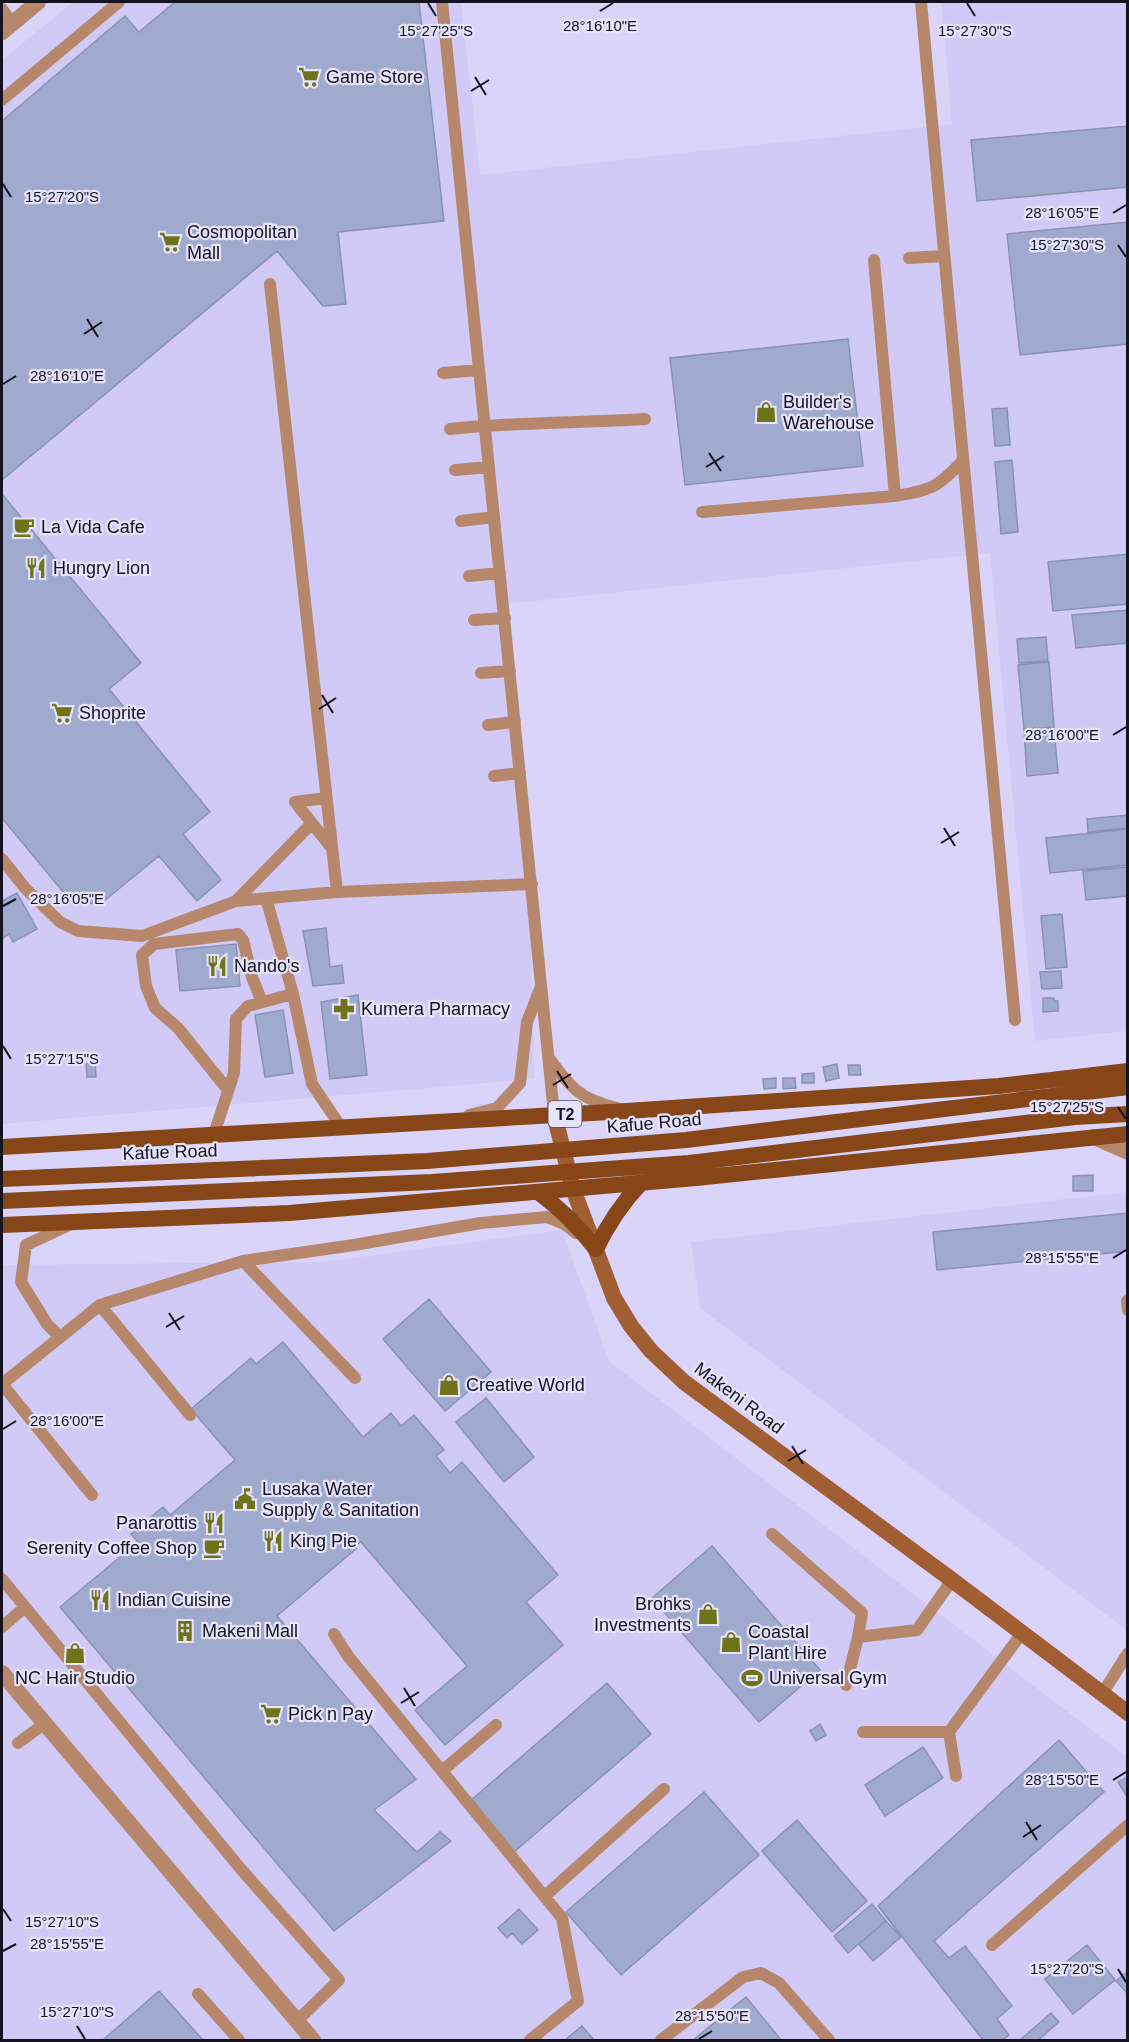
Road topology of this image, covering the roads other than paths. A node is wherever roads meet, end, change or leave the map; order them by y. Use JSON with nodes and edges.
{"nodes":[{"id":1,"x":119,"y":2,"type":"edge"},
{"id":2,"x":442,"y":2,"type":"edge"},
{"id":3,"x":921,"y":2,"type":"edge"},
{"id":4,"x":33,"y":3,"type":"edge"},
{"id":5,"x":2,"y":9,"type":"edge"},
{"id":6,"x":7,"y":27,"type":"edge"},
{"id":7,"x":2,"y":100,"type":"edge"},
{"id":8,"x":944,"y":256,"type":"junction"},
{"id":9,"x":909,"y":258,"type":"dead end"},
{"id":10,"x":874,"y":260,"type":"dead end"},
{"id":11,"x":270,"y":284,"type":"dead end"},
{"id":12,"x":479,"y":369,"type":"junction"},
{"id":13,"x":443,"y":373,"type":"dead end"},
{"id":14,"x":645,"y":418,"type":"dead end"},
{"id":15,"x":485,"y":425,"type":"junction"},
{"id":16,"x":450,"y":429,"type":"dead end"},
{"id":17,"x":963,"y":460,"type":"junction"},
{"id":18,"x":489,"y":467,"type":"junction"},
{"id":19,"x":455,"y":470,"type":"dead end"},
{"id":20,"x":895,"y":496,"type":"junction"},
{"id":21,"x":702,"y":512,"type":"dead end"},
{"id":22,"x":494,"y":517,"type":"junction"},
{"id":23,"x":462,"y":520,"type":"dead end"},
{"id":24,"x":500,"y":573,"type":"junction"},
{"id":25,"x":469,"y":576,"type":"dead end"},
{"id":26,"x":505,"y":618,"type":"junction"},
{"id":27,"x":474,"y":621,"type":"dead end"},
{"id":28,"x":510,"y":671,"type":"junction"},
{"id":29,"x":481,"y":673,"type":"dead end"},
{"id":30,"x":515,"y":722,"type":"junction"},
{"id":31,"x":488,"y":724,"type":"dead end"},
{"id":32,"x":520,"y":773,"type":"junction"},
{"id":33,"x":494,"y":776,"type":"dead end"},
{"id":34,"x":326,"y":798,"type":"junction"},
{"id":35,"x":312,"y":823,"type":"junction"},
{"id":36,"x":332,"y":848,"type":"junction"},
{"id":37,"x":2,"y":859,"type":"edge"},
{"id":38,"x":532,"y":884,"type":"junction"},
{"id":39,"x":337,"y":892,"type":"junction"},
{"id":40,"x":266,"y":898,"type":"junction"},
{"id":41,"x":236,"y":901,"type":"junction"},
{"id":42,"x":542,"y":986,"type":"junction"},
{"id":43,"x":293,"y":994,"type":"junction"},
{"id":44,"x":262,"y":1002,"type":"junction"},
{"id":45,"x":1016,"y":1020,"type":"dead end"},
{"id":46,"x":548,"y":1058,"type":"junction"},
{"id":47,"x":1128,"y":1071,"type":"edge"},
{"id":48,"x":1128,"y":1087,"type":"edge"},
{"id":49,"x":228,"y":1090,"type":"junction"},
{"id":50,"x":627,"y":1111,"type":"junction"},
{"id":51,"x":554,"y":1114,"type":"junction"},
{"id":52,"x":1128,"y":1114,"type":"edge"},
{"id":53,"x":448,"y":1121,"type":"junction"},
{"id":54,"x":341,"y":1127,"type":"junction"},
{"id":55,"x":214,"y":1134,"type":"junction"},
{"id":56,"x":1128,"y":1134,"type":"edge"},
{"id":57,"x":1094,"y":1137,"type":"junction"},
{"id":58,"x":2,"y":1147,"type":"edge"},
{"id":59,"x":1128,"y":1152,"type":"edge"},
{"id":60,"x":2,"y":1179,"type":"edge"},
{"id":61,"x":641,"y":1183,"type":"junction"},
{"id":62,"x":573,"y":1189,"type":"junction"},
{"id":63,"x":538,"y":1192,"type":"junction"},
{"id":64,"x":2,"y":1201,"type":"edge"},
{"id":65,"x":75,"y":1222,"type":"junction"},
{"id":66,"x":2,"y":1224,"type":"edge"},
{"id":67,"x":596,"y":1249,"type":"junction"},
{"id":68,"x":243,"y":1261,"type":"junction"},
{"id":69,"x":1127,"y":1301,"type":"edge"},
{"id":70,"x":100,"y":1305,"type":"junction"},
{"id":71,"x":1128,"y":1310,"type":"edge"},
{"id":72,"x":60,"y":1337,"type":"junction"},
{"id":73,"x":355,"y":1378,"type":"dead end"},
{"id":74,"x":3,"y":1379,"type":"edge"},
{"id":75,"x":190,"y":1415,"type":"dead end"},
{"id":76,"x":92,"y":1495,"type":"dead end"},
{"id":77,"x":772,"y":1534,"type":"dead end"},
{"id":78,"x":2,"y":1579,"type":"edge"},
{"id":79,"x":952,"y":1580,"type":"junction"},
{"id":80,"x":24,"y":1608,"type":"junction"},
{"id":81,"x":2,"y":1626,"type":"edge"},
{"id":82,"x":1022,"y":1633,"type":"junction"},
{"id":83,"x":334,"y":1634,"type":"dead end"},
{"id":84,"x":858,"y":1636,"type":"junction"},
{"id":85,"x":1128,"y":1653,"type":"edge"},
{"id":86,"x":2,"y":1673,"type":"edge"},
{"id":87,"x":846,"y":1685,"type":"dead end"},
{"id":88,"x":1102,"y":1694,"type":"junction"},
{"id":89,"x":1128,"y":1713,"type":"edge"},
{"id":90,"x":44,"y":1724,"type":"junction"},
{"id":91,"x":496,"y":1725,"type":"dead end"},
{"id":92,"x":863,"y":1732,"type":"dead end"},
{"id":93,"x":949,"y":1732,"type":"junction"},
{"id":94,"x":18,"y":1743,"type":"dead end"},
{"id":95,"x":442,"y":1771,"type":"junction"},
{"id":96,"x":956,"y":1776,"type":"dead end"},
{"id":97,"x":664,"y":1790,"type":"dead end"},
{"id":98,"x":1128,"y":1825,"type":"edge"},
{"id":99,"x":545,"y":1896,"type":"junction"},
{"id":100,"x":992,"y":1945,"type":"dead end"},
{"id":101,"x":198,"y":1994,"type":"dead end"},
{"id":102,"x":297,"y":2021,"type":"junction"},
{"id":103,"x":239,"y":2040,"type":"edge"},
{"id":104,"x":313,"y":2040,"type":"edge"},
{"id":105,"x":530,"y":2040,"type":"edge"},
{"id":106,"x":661,"y":2040,"type":"edge"},
{"id":107,"x":829,"y":2040,"type":"edge"}],
"edges":[{"from":1,"to":7,"type":"lane"},
{"from":2,"to":12,"type":"lane"},
{"from":3,"to":8,"type":"lane"},
{"from":4,"to":6,"type":"street"},
{"from":5,"to":6,"type":"lane"},
{"from":8,"to":9,"type":"lane"},
{"from":8,"to":17,"type":"lane"},
{"from":10,"to":20,"type":"lane"},
{"from":11,"to":34,"type":"lane"},
{"from":12,"to":13,"type":"lane"},
{"from":12,"to":15,"type":"lane"},
{"from":14,"to":15,"type":"lane"},
{"from":15,"to":16,"type":"lane"},
{"from":15,"to":18,"type":"lane"},
{"from":17,"to":20,"type":"lane"},
{"from":17,"to":45,"type":"lane"},
{"from":18,"to":19,"type":"lane"},
{"from":18,"to":22,"type":"lane"},
{"from":20,"to":21,"type":"lane"},
{"from":22,"to":23,"type":"lane"},
{"from":22,"to":24,"type":"lane"},
{"from":24,"to":25,"type":"lane"},
{"from":24,"to":26,"type":"lane"},
{"from":26,"to":27,"type":"lane"},
{"from":26,"to":28,"type":"lane"},
{"from":28,"to":29,"type":"lane"},
{"from":28,"to":30,"type":"lane"},
{"from":30,"to":31,"type":"lane"},
{"from":30,"to":32,"type":"lane"},
{"from":32,"to":33,"type":"lane"},
{"from":32,"to":38,"type":"lane"},
{"from":34,"to":35,"type":"lane"},
{"from":34,"to":36,"type":"lane"},
{"from":35,"to":36,"type":"lane"},
{"from":35,"to":41,"type":"lane"},
{"from":36,"to":39,"type":"lane"},
{"from":37,"to":41,"type":"lane"},
{"from":38,"to":39,"type":"lane"},
{"from":38,"to":42,"type":"lane"},
{"from":39,"to":40,"type":"lane"},
{"from":40,"to":41,"type":"lane"},
{"from":40,"to":43,"type":"lane"},
{"from":42,"to":46,"type":"lane"},
{"from":42,"to":53,"type":"lane"},
{"from":43,"to":44,"type":"lane"},
{"from":43,"to":54,"type":"lane"},
{"from":44,"to":49,"type":"lane"},
{"from":44,"to":49,"type":"lane"},
{"from":46,"to":50,"type":"lane"},
{"from":46,"to":51,"type":"lane"},
{"from":47,"to":50,"type":"main road","name":"Kafue Road","number":"T2"},
{"from":48,"to":60,"type":"main road","name":"Kafue Road","number":"T2"},
{"from":49,"to":55,"type":"lane"},
{"from":50,"to":51,"type":"main road","name":"Kafue Road","number":"T2"},
{"from":51,"to":53,"type":"main road","name":"Kafue Road","number":"T2"},
{"from":51,"to":62,"type":"main road","name":"Makeni Road"},
{"from":52,"to":64,"type":"main road"},
{"from":53,"to":54,"type":"main road","name":"Kafue Road","number":"T2"},
{"from":54,"to":55,"type":"main road","name":"Kafue Road","number":"T2"},
{"from":55,"to":58,"type":"main road","name":"Kafue Road","number":"T2"},
{"from":56,"to":57,"type":"main road"},
{"from":57,"to":59,"type":"street"},
{"from":57,"to":61,"type":"main road"},
{"from":61,"to":62,"type":"main road"},
{"from":61,"to":67,"type":"main road"},
{"from":62,"to":63,"type":"main road"},
{"from":62,"to":67,"type":"main road","name":"Makeni Road"},
{"from":63,"to":65,"type":"main road"},
{"from":63,"to":67,"type":"main road"},
{"from":65,"to":66,"type":"main road"},
{"from":65,"to":72,"type":"lane"},
{"from":67,"to":68,"type":"lane"},
{"from":67,"to":79,"type":"main road","name":"Makeni Road"},
{"from":68,"to":70,"type":"lane"},
{"from":68,"to":73,"type":"lane"},
{"from":69,"to":71,"type":"lane"},
{"from":70,"to":72,"type":"lane"},
{"from":70,"to":75,"type":"lane"},
{"from":72,"to":74,"type":"lane"},
{"from":74,"to":76,"type":"lane"},
{"from":77,"to":84,"type":"lane"},
{"from":78,"to":80,"type":"lane"},
{"from":79,"to":82,"type":"main road","name":"Makeni Road"},
{"from":79,"to":84,"type":"lane"},
{"from":80,"to":81,"type":"lane"},
{"from":80,"to":102,"type":"lane"},
{"from":82,"to":88,"type":"main road","name":"Makeni Road"},
{"from":82,"to":93,"type":"lane"},
{"from":83,"to":95,"type":"lane"},
{"from":84,"to":87,"type":"lane"},
{"from":85,"to":88,"type":"lane"},
{"from":86,"to":90,"type":"street"},
{"from":88,"to":89,"type":"main road","name":"Makeni Road"},
{"from":90,"to":94,"type":"lane"},
{"from":90,"to":102,"type":"street"},
{"from":91,"to":95,"type":"lane"},
{"from":92,"to":93,"type":"lane"},
{"from":93,"to":96,"type":"lane"},
{"from":95,"to":99,"type":"lane"},
{"from":97,"to":99,"type":"lane"},
{"from":98,"to":100,"type":"lane"},
{"from":99,"to":105,"type":"lane"},
{"from":101,"to":103,"type":"lane"},
{"from":102,"to":104,"type":"street"},
{"from":106,"to":107,"type":"lane"}]}
